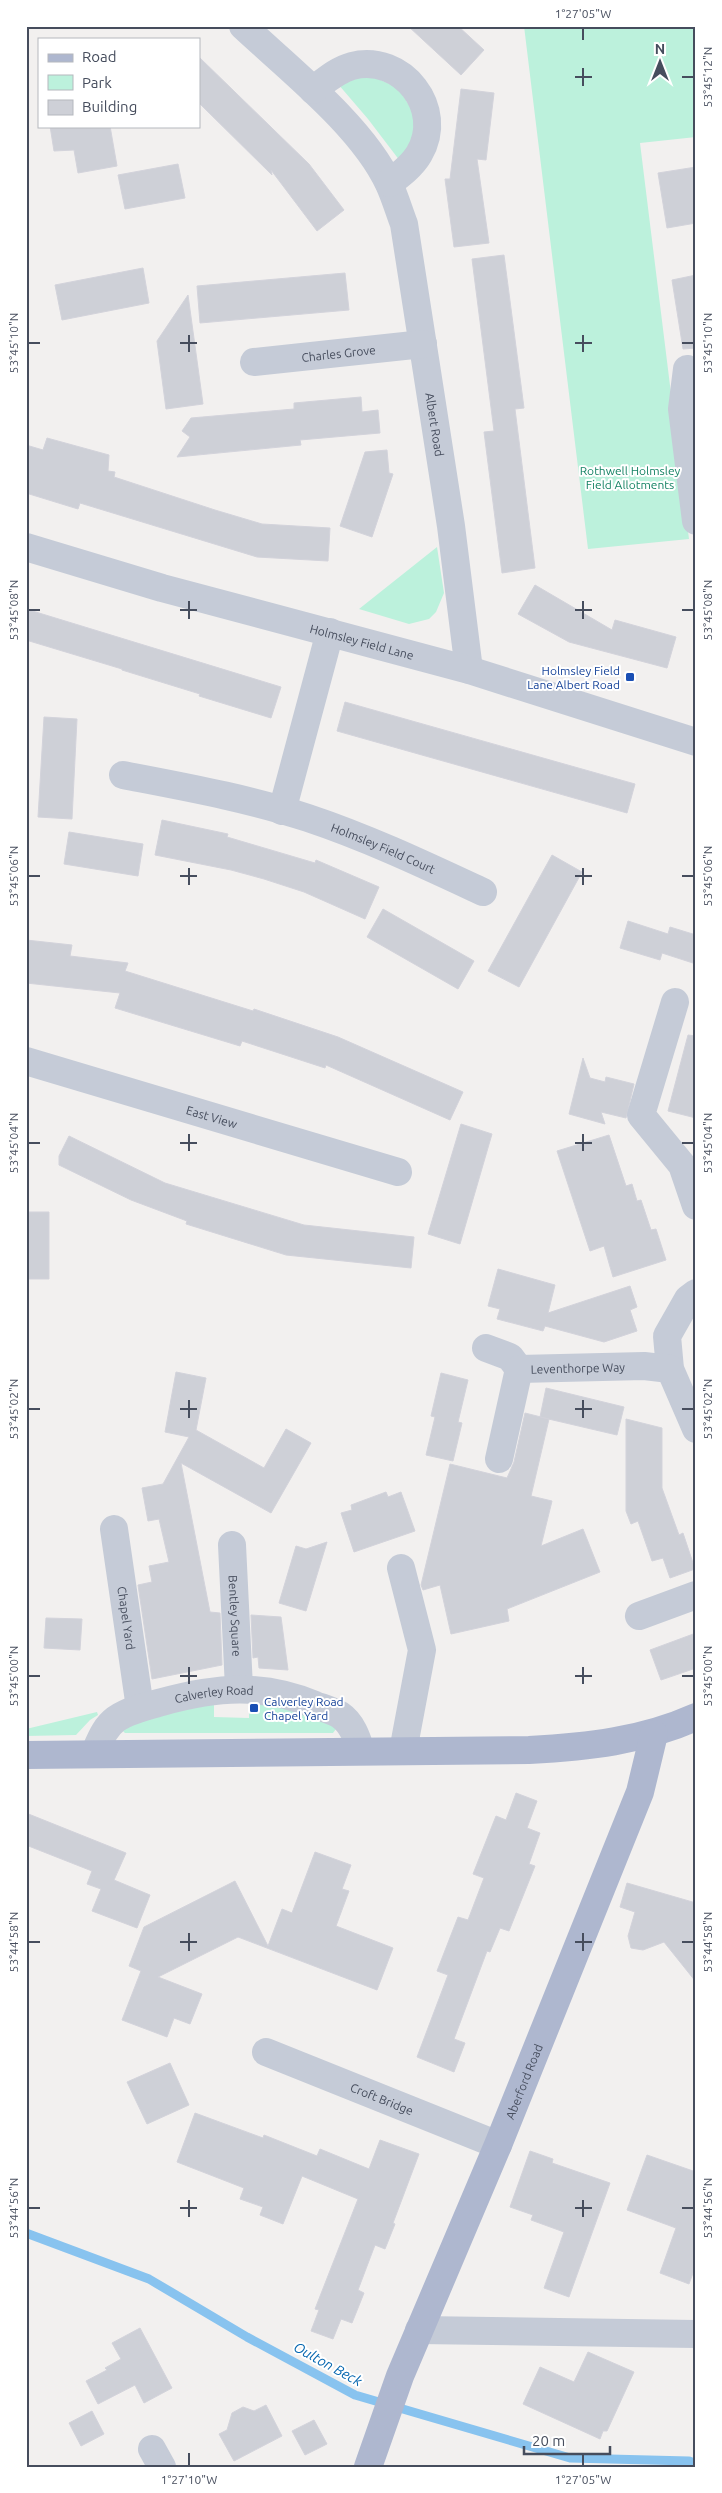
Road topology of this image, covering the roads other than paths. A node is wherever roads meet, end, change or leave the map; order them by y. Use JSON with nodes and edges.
{"nodes":[{"id":1,"x":243,"y":26,"type":"edge"},
{"id":2,"x":313,"y":90,"type":"junction"},
{"id":3,"x":389,"y":183,"type":"junction"},
{"id":4,"x":423,"y":344,"type":"junction"},
{"id":5,"x":254,"y":362,"type":"dead end"},
{"id":6,"x":687,"y":369,"type":"dead end"},
{"id":7,"x":696,"y":521,"type":"edge"},
{"id":8,"x":26,"y":547,"type":"edge"},
{"id":9,"x":330,"y":632,"type":"junction"},
{"id":10,"x":469,"y":670,"type":"junction"},
{"id":11,"x":696,"y":742,"type":"edge"},
{"id":12,"x":123,"y":775,"type":"dead end"},
{"id":13,"x":282,"y":811,"type":"junction"},
{"id":14,"x":482,"y":892,"type":"dead end"},
{"id":15,"x":675,"y":1002,"type":"dead end"},
{"id":16,"x":26,"y":1061,"type":"edge"},
{"id":17,"x":398,"y":1172,"type":"dead end"},
{"id":18,"x":696,"y":1206,"type":"edge"},
{"id":19,"x":696,"y":1293,"type":"edge"},
{"id":20,"x":486,"y":1348,"type":"dead end"},
{"id":21,"x":520,"y":1369,"type":"junction"},
{"id":22,"x":670,"y":1369,"type":"junction"},
{"id":23,"x":696,"y":1429,"type":"edge"},
{"id":24,"x":499,"y":1459,"type":"dead end"},
{"id":25,"x":114,"y":1529,"type":"dead end"},
{"id":26,"x":232,"y":1545,"type":"dead end"},
{"id":27,"x":401,"y":1568,"type":"dead end"},
{"id":28,"x":696,"y":1596,"type":"edge"},
{"id":29,"x":638,"y":1616,"type":"dead end"},
{"id":30,"x":239,"y":1688,"type":"junction"},
{"id":31,"x":140,"y":1708,"type":"junction"},
{"id":32,"x":696,"y":1717,"type":"edge"},
{"id":33,"x":654,"y":1734,"type":"junction"},
{"id":34,"x":361,"y":1751,"type":"junction"},
{"id":35,"x":404,"y":1751,"type":"junction"},
{"id":36,"x":26,"y":1754,"type":"edge"},
{"id":37,"x":94,"y":1754,"type":"junction"},
{"id":38,"x":266,"y":2052,"type":"dead end"},
{"id":39,"x":498,"y":2145,"type":"junction"},
{"id":40,"x":419,"y":2330,"type":"junction"},
{"id":41,"x":696,"y":2334,"type":"edge"},
{"id":42,"x":369,"y":2462,"type":"edge"}],
"edges":[{"from":1,"to":2,"type":"street","name":"Albert Road"},
{"from":2,"to":3,"type":"street","name":"Albert Road"},
{"from":2,"to":3,"type":"street"},
{"from":3,"to":4,"type":"street","name":"Albert Road"},
{"from":4,"to":5,"type":"street","name":"Charles Grove"},
{"from":4,"to":10,"type":"street","name":"Albert Road"},
{"from":6,"to":7,"type":"street"},
{"from":8,"to":9,"type":"street","name":"Holmsley Field Lane"},
{"from":9,"to":10,"type":"street","name":"Holmsley Field Lane"},
{"from":9,"to":13,"type":"street"},
{"from":10,"to":11,"type":"street","name":"Holmsley Field Lane"},
{"from":12,"to":13,"type":"street","name":"Holmsley Field Court"},
{"from":13,"to":14,"type":"street","name":"Holmsley Field Court"},
{"from":15,"to":18,"type":"street"},
{"from":16,"to":17,"type":"street","name":"East View"},
{"from":19,"to":22,"type":"street"},
{"from":20,"to":21,"type":"street"},
{"from":21,"to":22,"type":"street","name":"Leventhorpe Way"},
{"from":21,"to":24,"type":"street","name":"Leventhorpe Way"},
{"from":22,"to":23,"type":"street"},
{"from":25,"to":31,"type":"street","name":"Chapel Yard"},
{"from":26,"to":30,"type":"street","name":"Bentley Square"},
{"from":27,"to":35,"type":"street"},
{"from":28,"to":29,"type":"street"},
{"from":30,"to":31,"type":"street","name":"Calverley Road"},
{"from":30,"to":34,"type":"street","name":"Calverley Road"},
{"from":31,"to":37,"type":"street","name":"Calverley Road"},
{"from":32,"to":33,"type":"main road"},
{"from":33,"to":35,"type":"main road"},
{"from":33,"to":39,"type":"main road","name":"Aberford Road"},
{"from":34,"to":35,"type":"main road"},
{"from":34,"to":37,"type":"main road"},
{"from":36,"to":37,"type":"main road"},
{"from":38,"to":39,"type":"street","name":"Croft Bridge"},
{"from":39,"to":40,"type":"main road","name":"Aberford Road"},
{"from":40,"to":41,"type":"street"},
{"from":40,"to":42,"type":"main road","name":"Aberford Road"}]}
